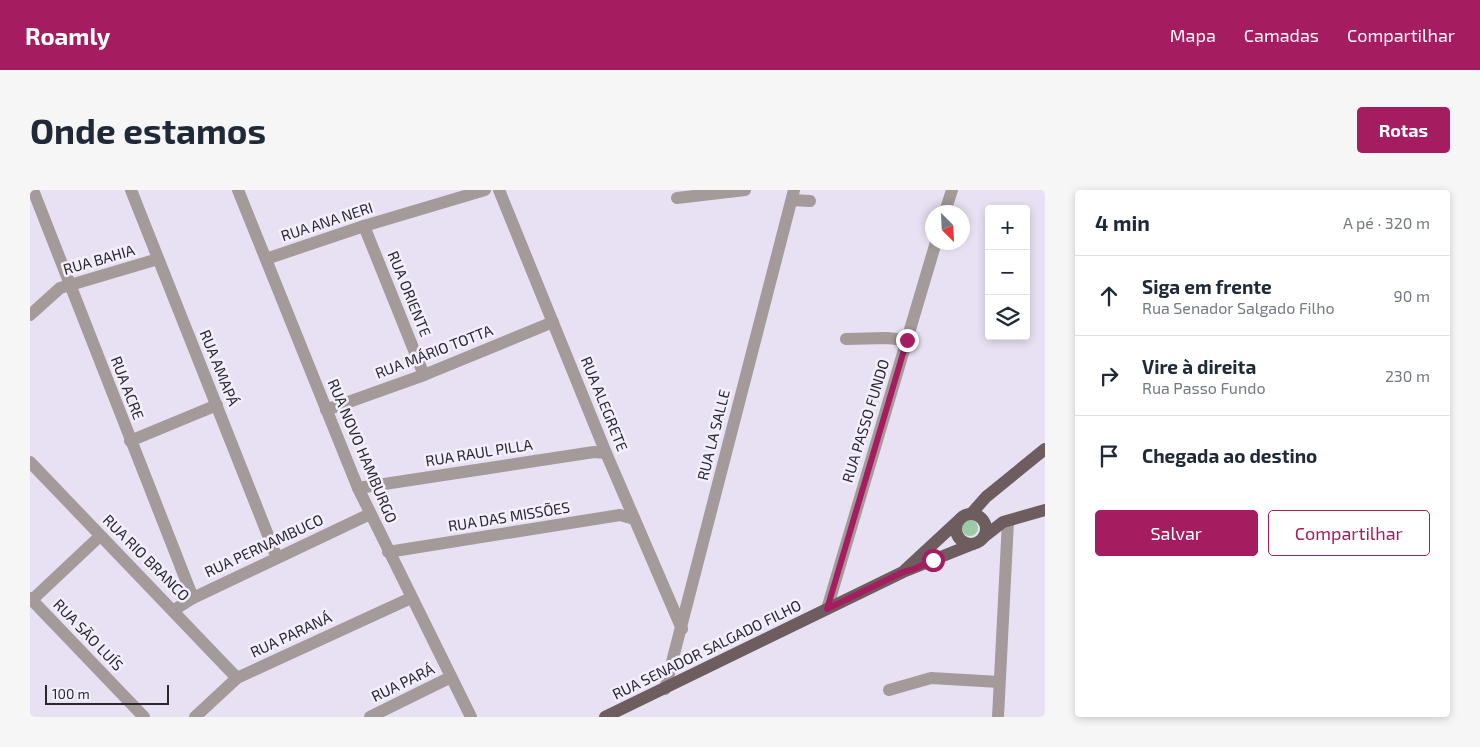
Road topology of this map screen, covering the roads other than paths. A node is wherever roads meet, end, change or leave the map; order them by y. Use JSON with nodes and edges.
{"nodes":[{"id":1,"x":33,"y":190,"type":"edge"},
{"id":2,"x":131,"y":190,"type":"edge"},
{"id":3,"x":238,"y":190,"type":"edge"},
{"id":4,"x":485,"y":190,"type":"edge"},
{"id":5,"x":499,"y":190,"type":"edge"},
{"id":6,"x":745,"y":190,"type":"edge"},
{"id":7,"x":952,"y":190,"type":"edge"},
{"id":8,"x":793,"y":195,"type":"edge"},
{"id":9,"x":677,"y":198,"type":"dead end"},
{"id":10,"x":810,"y":201,"type":"dead end"},
{"id":11,"x":947,"y":205,"type":"edge"},
{"id":12,"x":364,"y":226,"type":"junction"},
{"id":13,"x":934,"y":250,"type":"edge"},
{"id":14,"x":158,"y":259,"type":"junction"},
{"id":15,"x":266,"y":259,"type":"junction"},
{"id":16,"x":70,"y":286,"type":"junction"},
{"id":17,"x":30,"y":316,"type":"edge"},
{"id":18,"x":553,"y":322,"type":"junction"},
{"id":19,"x":846,"y":339,"type":"dead end"},
{"id":20,"x":907,"y":340,"type":"junction"},
{"id":21,"x":424,"y":374,"type":"junction"},
{"id":22,"x":217,"y":405,"type":"junction"},
{"id":23,"x":326,"y":410,"type":"junction"},
{"id":24,"x":130,"y":441,"type":"junction"},
{"id":25,"x":1045,"y":449,"type":"edge"},
{"id":26,"x":606,"y":453,"type":"junction"},
{"id":27,"x":30,"y":462,"type":"edge"},
{"id":28,"x":358,"y":488,"type":"junction"},
{"id":29,"x":1045,"y":510,"type":"edge"},
{"id":30,"x":370,"y":514,"type":"junction"},
{"id":31,"x":979,"y":517,"type":"junction"},
{"id":32,"x":634,"y":520,"type":"junction"},
{"id":33,"x":958,"y":521,"type":"junction"},
{"id":34,"x":1005,"y":521,"type":"junction"},
{"id":35,"x":100,"y":536,"type":"junction"},
{"id":36,"x":985,"y":536,"type":"junction"},
{"id":37,"x":973,"y":544,"type":"junction"},
{"id":38,"x":388,"y":552,"type":"junction"},
{"id":39,"x":929,"y":555,"type":"junction"},
{"id":40,"x":277,"y":558,"type":"junction"},
{"id":41,"x":193,"y":598,"type":"junction"},
{"id":42,"x":411,"y":598,"type":"junction"},
{"id":43,"x":31,"y":599,"type":"edge"},
{"id":44,"x":827,"y":609,"type":"junction"},
{"id":45,"x":174,"y":610,"type":"junction"},
{"id":46,"x":682,"y":629,"type":"junction"},
{"id":47,"x":451,"y":677,"type":"junction"},
{"id":48,"x":237,"y":678,"type":"junction"},
{"id":49,"x":1000,"y":682,"type":"junction"},
{"id":50,"x":665,"y":689,"type":"junction"},
{"id":51,"x":889,"y":690,"type":"dead end"},
{"id":52,"x":144,"y":717,"type":"edge"},
{"id":53,"x":195,"y":717,"type":"edge"},
{"id":54,"x":370,"y":717,"type":"edge"},
{"id":55,"x":471,"y":717,"type":"edge"},
{"id":56,"x":605,"y":717,"type":"edge"},
{"id":57,"x":998,"y":717,"type":"edge"}],
"edges":[{"from":1,"to":16,"type":"street","name":"RUA ACRE"},
{"from":2,"to":14,"type":"street","name":"RUA AMAPÁ"},
{"from":3,"to":15,"type":"street","name":"RUA NOVO HAMBURGO"},
{"from":4,"to":12,"type":"street","name":"RUA ANA NERI"},
{"from":5,"to":18,"type":"street","name":"RUA ALEGRETE"},
{"from":6,"to":9,"type":"street"},
{"from":7,"to":11,"type":"street"},
{"from":8,"to":10,"type":"street"},
{"from":8,"to":46,"type":"street","name":"RUA LA SALLE"},
{"from":12,"to":15,"type":"street","name":"RUA ANA NERI"},
{"from":12,"to":21,"type":"street","name":"RUA ORIENTE"},
{"from":13,"to":20,"type":"street","name":"RUA PASSO FUNDO"},
{"from":14,"to":16,"type":"street","name":"RUA BAHIA"},
{"from":14,"to":22,"type":"street","name":"RUA AMAPÁ"},
{"from":15,"to":23,"type":"street","name":"RUA NOVO HAMBURGO"},
{"from":16,"to":17,"type":"street","name":"RUA BAHIA"},
{"from":16,"to":24,"type":"street","name":"RUA ACRE"},
{"from":18,"to":21,"type":"street","name":"RUA MÁRIO TOTTA"},
{"from":18,"to":26,"type":"street","name":"RUA ALEGRETE"},
{"from":19,"to":20,"type":"street"},
{"from":20,"to":44,"type":"street","name":"RUA PASSO FUNDO"},
{"from":21,"to":23,"type":"street","name":"RUA MÁRIO TOTTA"},
{"from":22,"to":24,"type":"street"},
{"from":22,"to":40,"type":"street","name":"RUA AMAPÁ"},
{"from":23,"to":28,"type":"street","name":"RUA NOVO HAMBURGO"},
{"from":24,"to":41,"type":"street","name":"RUA ACRE"},
{"from":25,"to":31,"type":"main road"},
{"from":26,"to":28,"type":"street","name":"RUA RAUL PILLA"},
{"from":26,"to":32,"type":"street","name":"RUA ALEGRETE"},
{"from":27,"to":35,"type":"street","name":"RUA RIO BRANCO"},
{"from":28,"to":30,"type":"street","name":"RUA NOVO HAMBURGO"},
{"from":29,"to":34,"type":"main road"},
{"from":30,"to":38,"type":"street","name":"RUA NOVO HAMBURGO"},
{"from":30,"to":40,"type":"street","name":"RUA PERNAMBUCO"},
{"from":31,"to":33,"type":"main road"},
{"from":31,"to":34,"type":"main road"},
{"from":31,"to":36,"type":"main road"},
{"from":32,"to":38,"type":"street","name":"RUA DAS MISSÕES"},
{"from":32,"to":46,"type":"street","name":"RUA ALEGRETE"},
{"from":33,"to":37,"type":"main road"},
{"from":33,"to":39,"type":"main road","name":"RUA SENADOR SALGADO FILHO"},
{"from":34,"to":36,"type":"main road"},
{"from":34,"to":49,"type":"street"},
{"from":35,"to":43,"type":"street"},
{"from":35,"to":45,"type":"street","name":"RUA RIO BRANCO"},
{"from":36,"to":37,"type":"main road"},
{"from":37,"to":39,"type":"main road","name":"RUA SENADOR SALGADO FILHO"},
{"from":38,"to":42,"type":"street","name":"RUA NOVO HAMBURGO"},
{"from":39,"to":44,"type":"main road","name":"RUA SENADOR SALGADO FILHO"},
{"from":40,"to":41,"type":"street","name":"RUA PERNAMBUCO"},
{"from":41,"to":45,"type":"street","name":"RUA PERNAMBUCO"},
{"from":42,"to":47,"type":"street","name":"RUA NOVO HAMBURGO"},
{"from":42,"to":48,"type":"street","name":"RUA PARANÁ"},
{"from":43,"to":52,"type":"street","name":"RUA SÃO LUÍS"},
{"from":44,"to":50,"type":"main road","name":"RUA SENADOR SALGADO FILHO"},
{"from":45,"to":48,"type":"street","name":"RUA RIO BRANCO"},
{"from":46,"to":50,"type":"street","name":"RUA LA SALLE"},
{"from":47,"to":54,"type":"street","name":"RUA PARÁ"},
{"from":47,"to":55,"type":"street","name":"RUA NOVO HAMBURGO"},
{"from":48,"to":53,"type":"street","name":"RUA PARANÁ"},
{"from":49,"to":51,"type":"street"},
{"from":49,"to":57,"type":"street"},
{"from":50,"to":56,"type":"main road","name":"RUA SENADOR SALGADO FILHO"}]}
